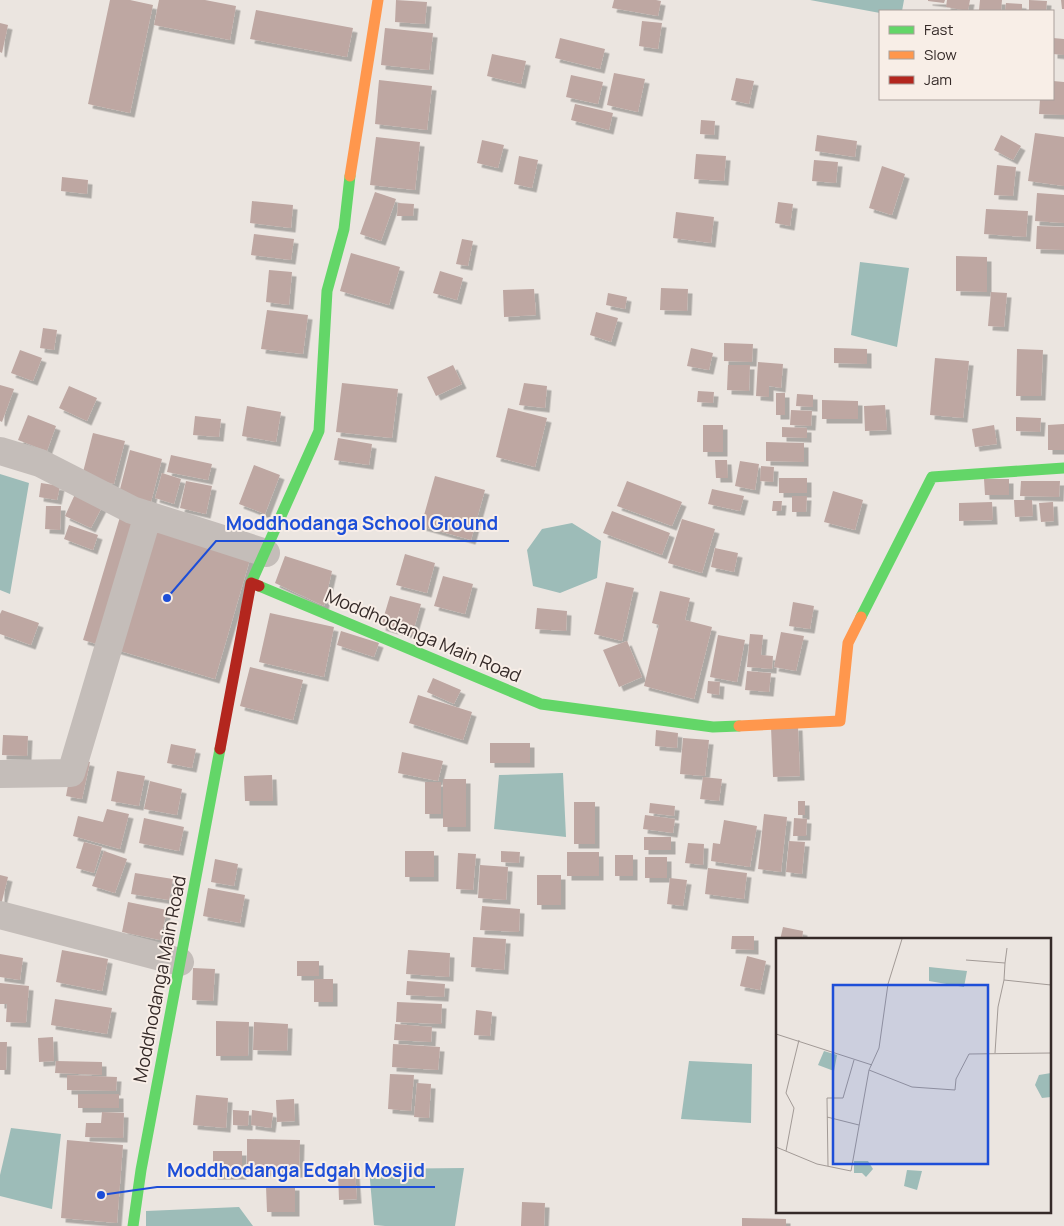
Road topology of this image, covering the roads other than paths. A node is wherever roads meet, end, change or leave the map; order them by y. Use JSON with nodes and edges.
{"nodes":[{"id":1,"x":378,"y":0,"type":"edge"},
{"id":2,"x":0,"y":450,"type":"edge"},
{"id":3,"x":1064,"y":468,"type":"edge"},
{"id":4,"x":148,"y":515,"type":"junction"},
{"id":5,"x":266,"y":553,"type":"junction"},
{"id":6,"x":251,"y":583,"type":"junction"},
{"id":7,"x":0,"y":774,"type":"edge"},
{"id":8,"x":0,"y":915,"type":"edge"},
{"id":9,"x":180,"y":962,"type":"junction"},
{"id":10,"x":132,"y":1226,"type":"edge"}],
"edges":[{"from":1,"to":5,"type":"street"},
{"from":2,"to":4,"type":"street"},
{"from":3,"to":6,"type":"street","name":"Moddhodanga Main Road"},
{"from":4,"to":5,"type":"street"},
{"from":4,"to":7,"type":"street"},
{"from":5,"to":6,"type":"street"},
{"from":6,"to":9,"type":"street","name":"Moddhodanga Main Road"},
{"from":8,"to":9,"type":"street"},
{"from":9,"to":10,"type":"street","name":"Moddhodanga Main Road"}]}
